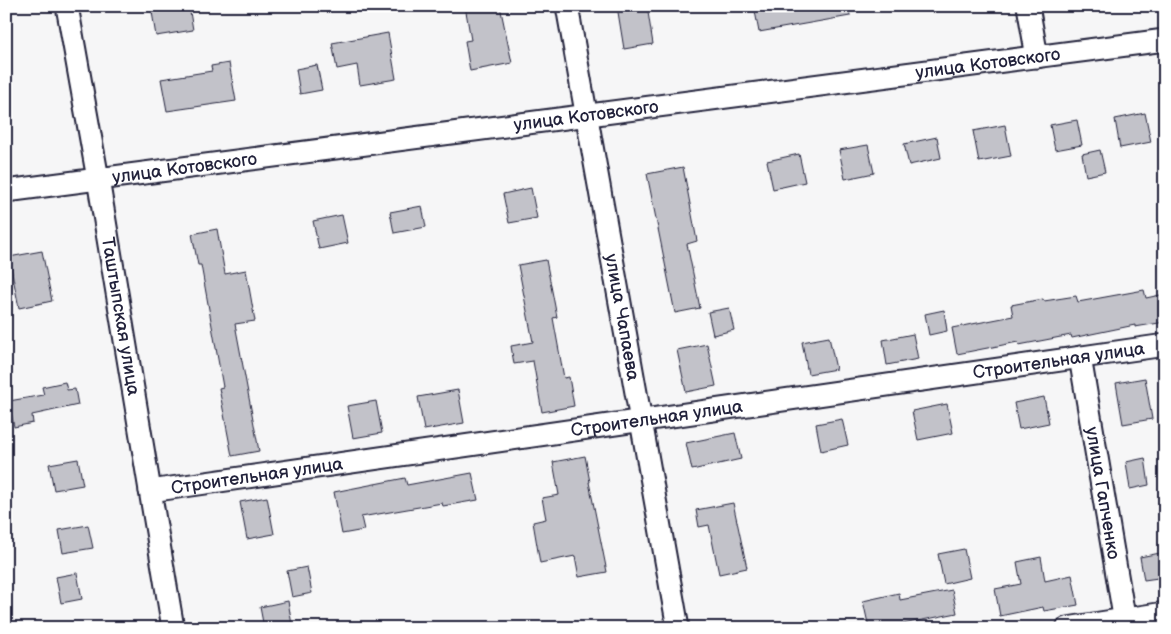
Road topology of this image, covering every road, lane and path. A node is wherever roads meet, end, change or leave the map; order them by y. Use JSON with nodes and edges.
{"nodes":[{"id":1,"x":67,"y":6,"type":"edge"},
{"id":2,"x":567,"y":6,"type":"edge"},
{"id":3,"x":1028,"y":6,"type":"edge"},
{"id":4,"x":1165,"y":40,"type":"edge"},
{"id":5,"x":1037,"y":57,"type":"junction"},
{"id":6,"x":588,"y":115,"type":"junction"},
{"id":7,"x":98,"y":179,"type":"junction"},
{"id":8,"x":6,"y":191,"type":"edge"},
{"id":9,"x":1165,"y":345,"type":"edge"},
{"id":10,"x":1080,"y":357,"type":"junction"},
{"id":11,"x":640,"y":420,"type":"junction"},
{"id":12,"x":150,"y":491,"type":"junction"},
{"id":13,"x":1165,"y":614,"type":"edge"},
{"id":14,"x":1126,"y":624,"type":"edge"},
{"id":15,"x":173,"y":628,"type":"edge"},
{"id":16,"x":678,"y":628,"type":"edge"},
{"id":17,"x":1067,"y":628,"type":"edge"}],
"edges":[{"from":1,"to":7,"type":"street","name":"Таштыпская улица"},
{"from":2,"to":6,"type":"street","name":"улица Чапаева"},
{"from":3,"to":5,"type":"street"},
{"from":4,"to":5,"type":"street","name":"улица Котовского"},
{"from":5,"to":6,"type":"street","name":"улица Котовского"},
{"from":6,"to":7,"type":"street","name":"улица Котовского"},
{"from":6,"to":11,"type":"street","name":"улица Чапаева"},
{"from":7,"to":8,"type":"street","name":"улица Котовского"},
{"from":7,"to":12,"type":"street","name":"Таштыпская улица"},
{"from":9,"to":10,"type":"street","name":"Строительная улица"},
{"from":10,"to":11,"type":"street","name":"Строительная улица"},
{"from":10,"to":14,"type":"street","name":"улица Гапченко"},
{"from":11,"to":12,"type":"street","name":"Строительная улица"},
{"from":11,"to":16,"type":"street","name":"улица Чапаева"},
{"from":12,"to":15,"type":"street","name":"Таштыпская улица"},
{"from":13,"to":14,"type":"street"},
{"from":14,"to":17,"type":"street"}]}
